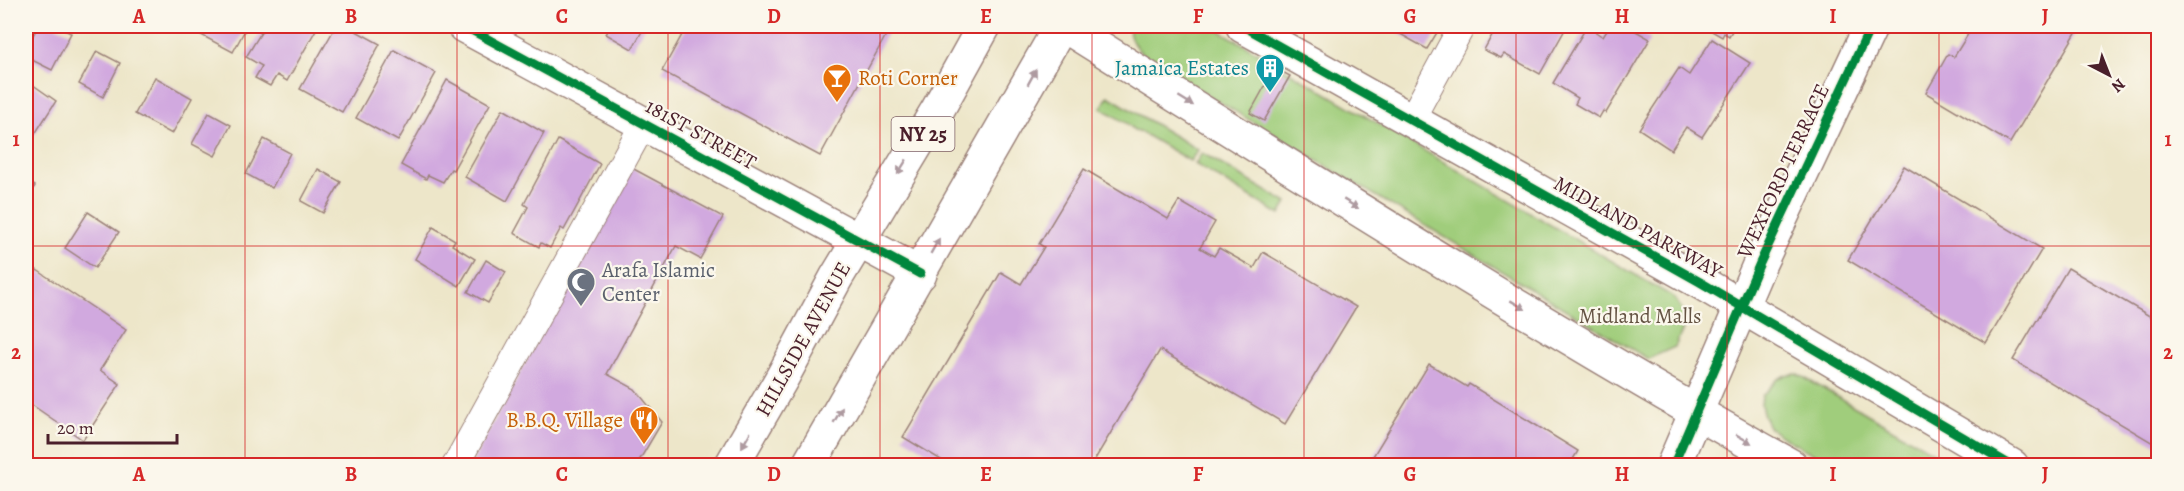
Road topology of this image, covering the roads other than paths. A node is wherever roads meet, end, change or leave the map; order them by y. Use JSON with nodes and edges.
{"nodes":[{"id":1,"x":464,"y":26,"type":"edge"},
{"id":2,"x":984,"y":26,"type":"edge"},
{"id":3,"x":1063,"y":26,"type":"edge"},
{"id":4,"x":1243,"y":26,"type":"edge"},
{"id":5,"x":1462,"y":26,"type":"edge"},
{"id":6,"x":1870,"y":26,"type":"edge"},
{"id":7,"x":1411,"y":120,"type":"junction"},
{"id":8,"x":644,"y":123,"type":"junction"},
{"id":9,"x":859,"y":240,"type":"junction"},
{"id":10,"x":920,"y":274,"type":"junction"},
{"id":11,"x":1741,"y":307,"type":"junction"},
{"id":12,"x":1696,"y":413,"type":"junction"},
{"id":13,"x":455,"y":465,"type":"edge"},
{"id":14,"x":730,"y":465,"type":"edge"},
{"id":15,"x":808,"y":465,"type":"edge"},
{"id":16,"x":1672,"y":465,"type":"edge"},
{"id":17,"x":1791,"y":465,"type":"edge"},
{"id":18,"x":2012,"y":465,"type":"edge"}],
"edges":[{"from":1,"to":8,"type":"street","name":"181ST STREET"},
{"from":2,"to":9,"type":"street","name":"HILLSIDE AVENUE","number":"NY 25","one_way":true},
{"from":10,"to":3,"type":"street","number":"NY 25","one_way":true},
{"from":3,"to":12,"type":"street","one_way":true},
{"from":4,"to":7,"type":"street","name":"MIDLAND PARKWAY"},
{"from":5,"to":7,"type":"lane"},
{"from":6,"to":11,"type":"street","name":"WEXFORD TERRACE"},
{"from":7,"to":11,"type":"street","name":"MIDLAND PARKWAY"},
{"from":8,"to":9,"type":"street","name":"181ST STREET"},
{"from":8,"to":13,"type":"lane"},
{"from":9,"to":10,"type":"street","name":"181ST STREET"},
{"from":9,"to":14,"type":"street","name":"HILLSIDE AVENUE","number":"NY 25","one_way":true},
{"from":15,"to":10,"type":"street","number":"NY 25","one_way":true},
{"from":11,"to":12,"type":"street","name":"WEXFORD TERRACE"},
{"from":11,"to":18,"type":"street","name":"MIDLAND PARKWAY"},
{"from":12,"to":16,"type":"street","name":"WEXFORD TERRACE"},
{"from":12,"to":17,"type":"street","one_way":true}]}
